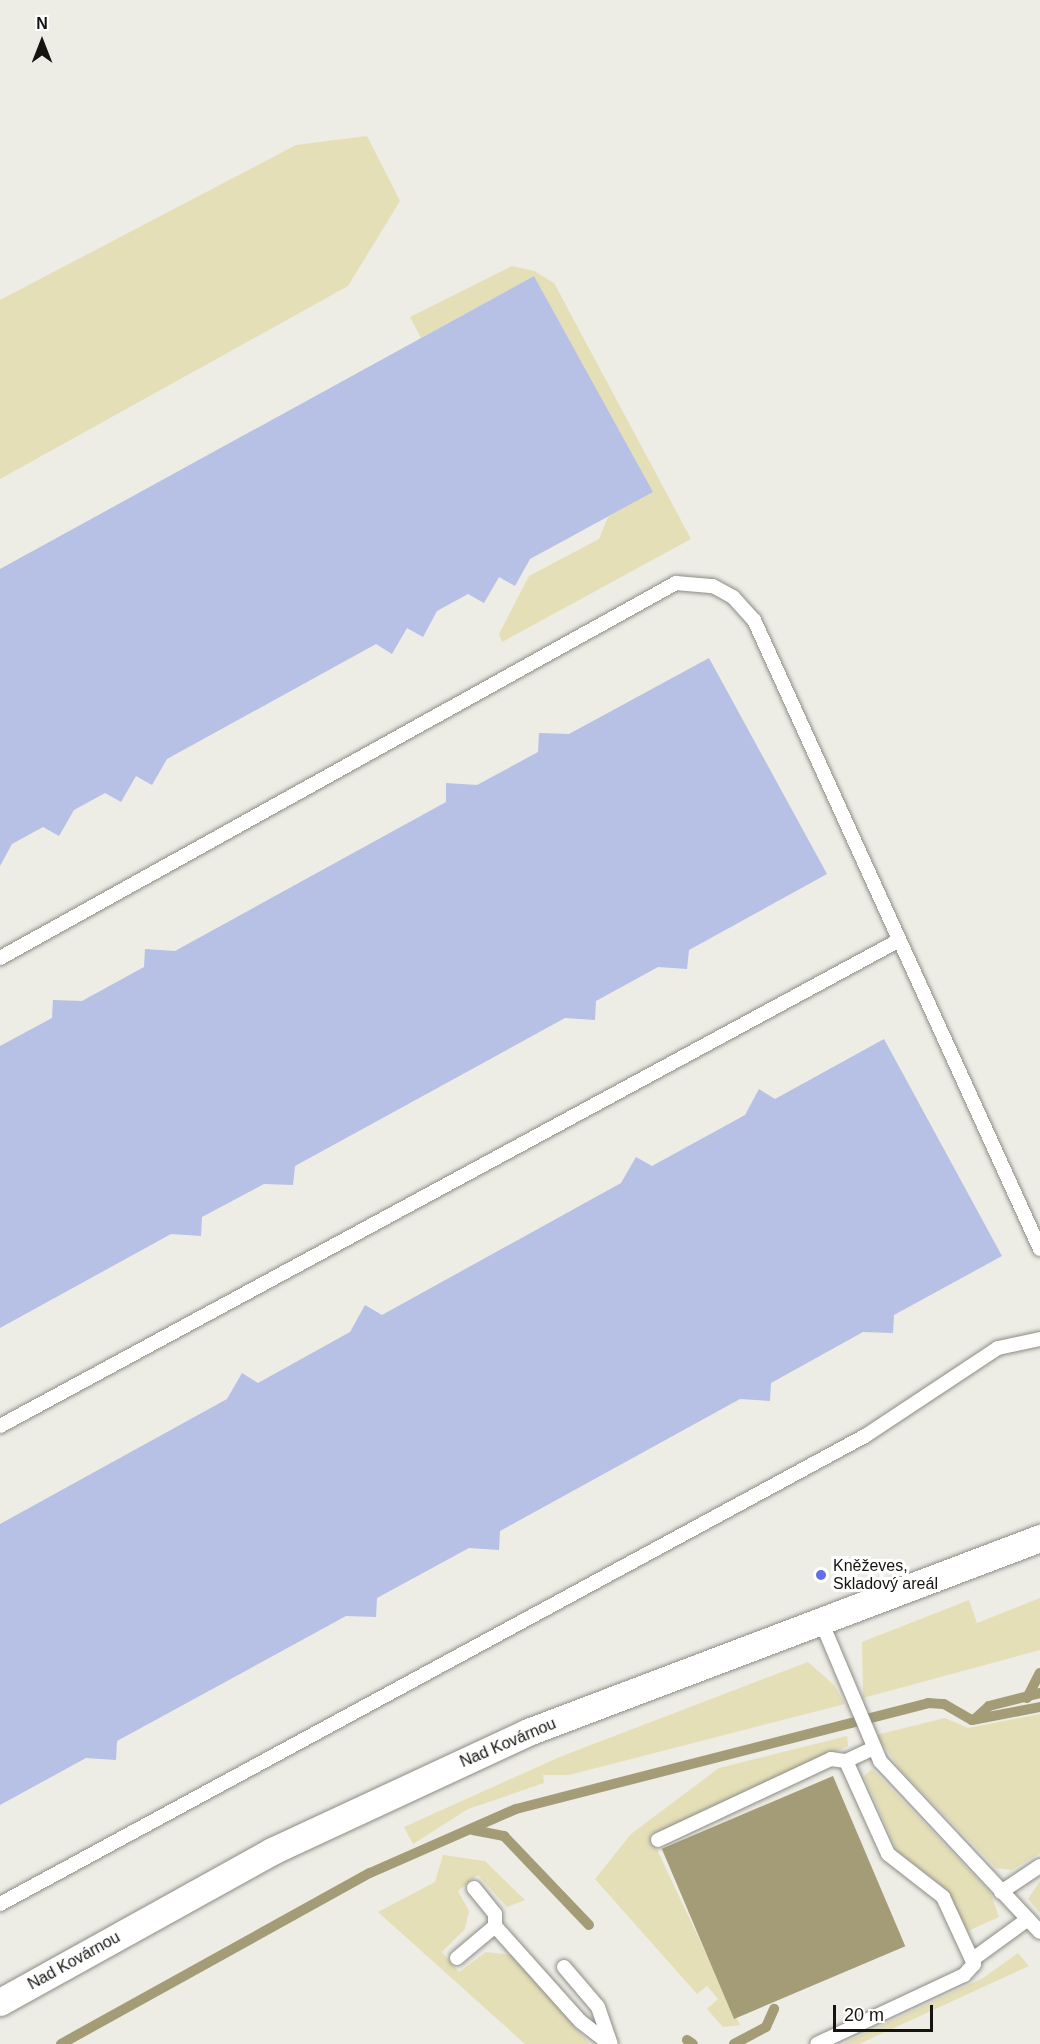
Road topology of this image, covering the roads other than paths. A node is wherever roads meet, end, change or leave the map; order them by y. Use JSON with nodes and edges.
{"nodes":[{"id":1,"x":896,"y":942,"type":"junction"},
{"id":2,"x":0,"y":958,"type":"edge"},
{"id":3,"x":1040,"y":1249,"type":"edge"},
{"id":4,"x":1040,"y":1339,"type":"edge"},
{"id":5,"x":0,"y":1426,"type":"edge"},
{"id":6,"x":1040,"y":1538,"type":"edge"},
{"id":7,"x":821,"y":1621,"type":"junction"},
{"id":8,"x":869,"y":1743,"type":"junction"},
{"id":9,"x":846,"y":1761,"type":"junction"},
{"id":10,"x":658,"y":1840,"type":"dead end"},
{"id":11,"x":1040,"y":1866,"type":"edge"},
{"id":12,"x":474,"y":1888,"type":"dead end"},
{"id":13,"x":1002,"y":1892,"type":"junction"},
{"id":14,"x":0,"y":1904,"type":"edge"},
{"id":15,"x":1028,"y":1919,"type":"junction"},
{"id":16,"x":495,"y":1926,"type":"junction"},
{"id":17,"x":1040,"y":1932,"type":"edge"},
{"id":18,"x":457,"y":1958,"type":"dead end"},
{"id":19,"x":973,"y":1959,"type":"junction"},
{"id":20,"x":564,"y":1967,"type":"dead end"},
{"id":21,"x":0,"y":2002,"type":"edge"},
{"id":22,"x":610,"y":2044,"type":"edge"},
{"id":23,"x":817,"y":2044,"type":"edge"}],
"edges":[{"from":1,"to":2,"type":"lane"},
{"from":1,"to":3,"type":"lane"},
{"from":1,"to":5,"type":"lane"},
{"from":4,"to":14,"type":"lane"},
{"from":6,"to":7,"type":"street","name":"Nad Kovárnou"},
{"from":7,"to":8,"type":"lane"},
{"from":7,"to":21,"type":"street","name":"Nad Kovárnou"},
{"from":8,"to":9,"type":"lane"},
{"from":8,"to":13,"type":"lane"},
{"from":9,"to":10,"type":"lane"},
{"from":9,"to":19,"type":"lane"},
{"from":11,"to":13,"type":"lane"},
{"from":12,"to":16,"type":"lane"},
{"from":13,"to":15,"type":"lane"},
{"from":15,"to":17,"type":"lane"},
{"from":15,"to":19,"type":"lane"},
{"from":16,"to":18,"type":"lane"},
{"from":16,"to":22,"type":"lane"},
{"from":19,"to":23,"type":"lane"},
{"from":20,"to":22,"type":"lane"}]}
